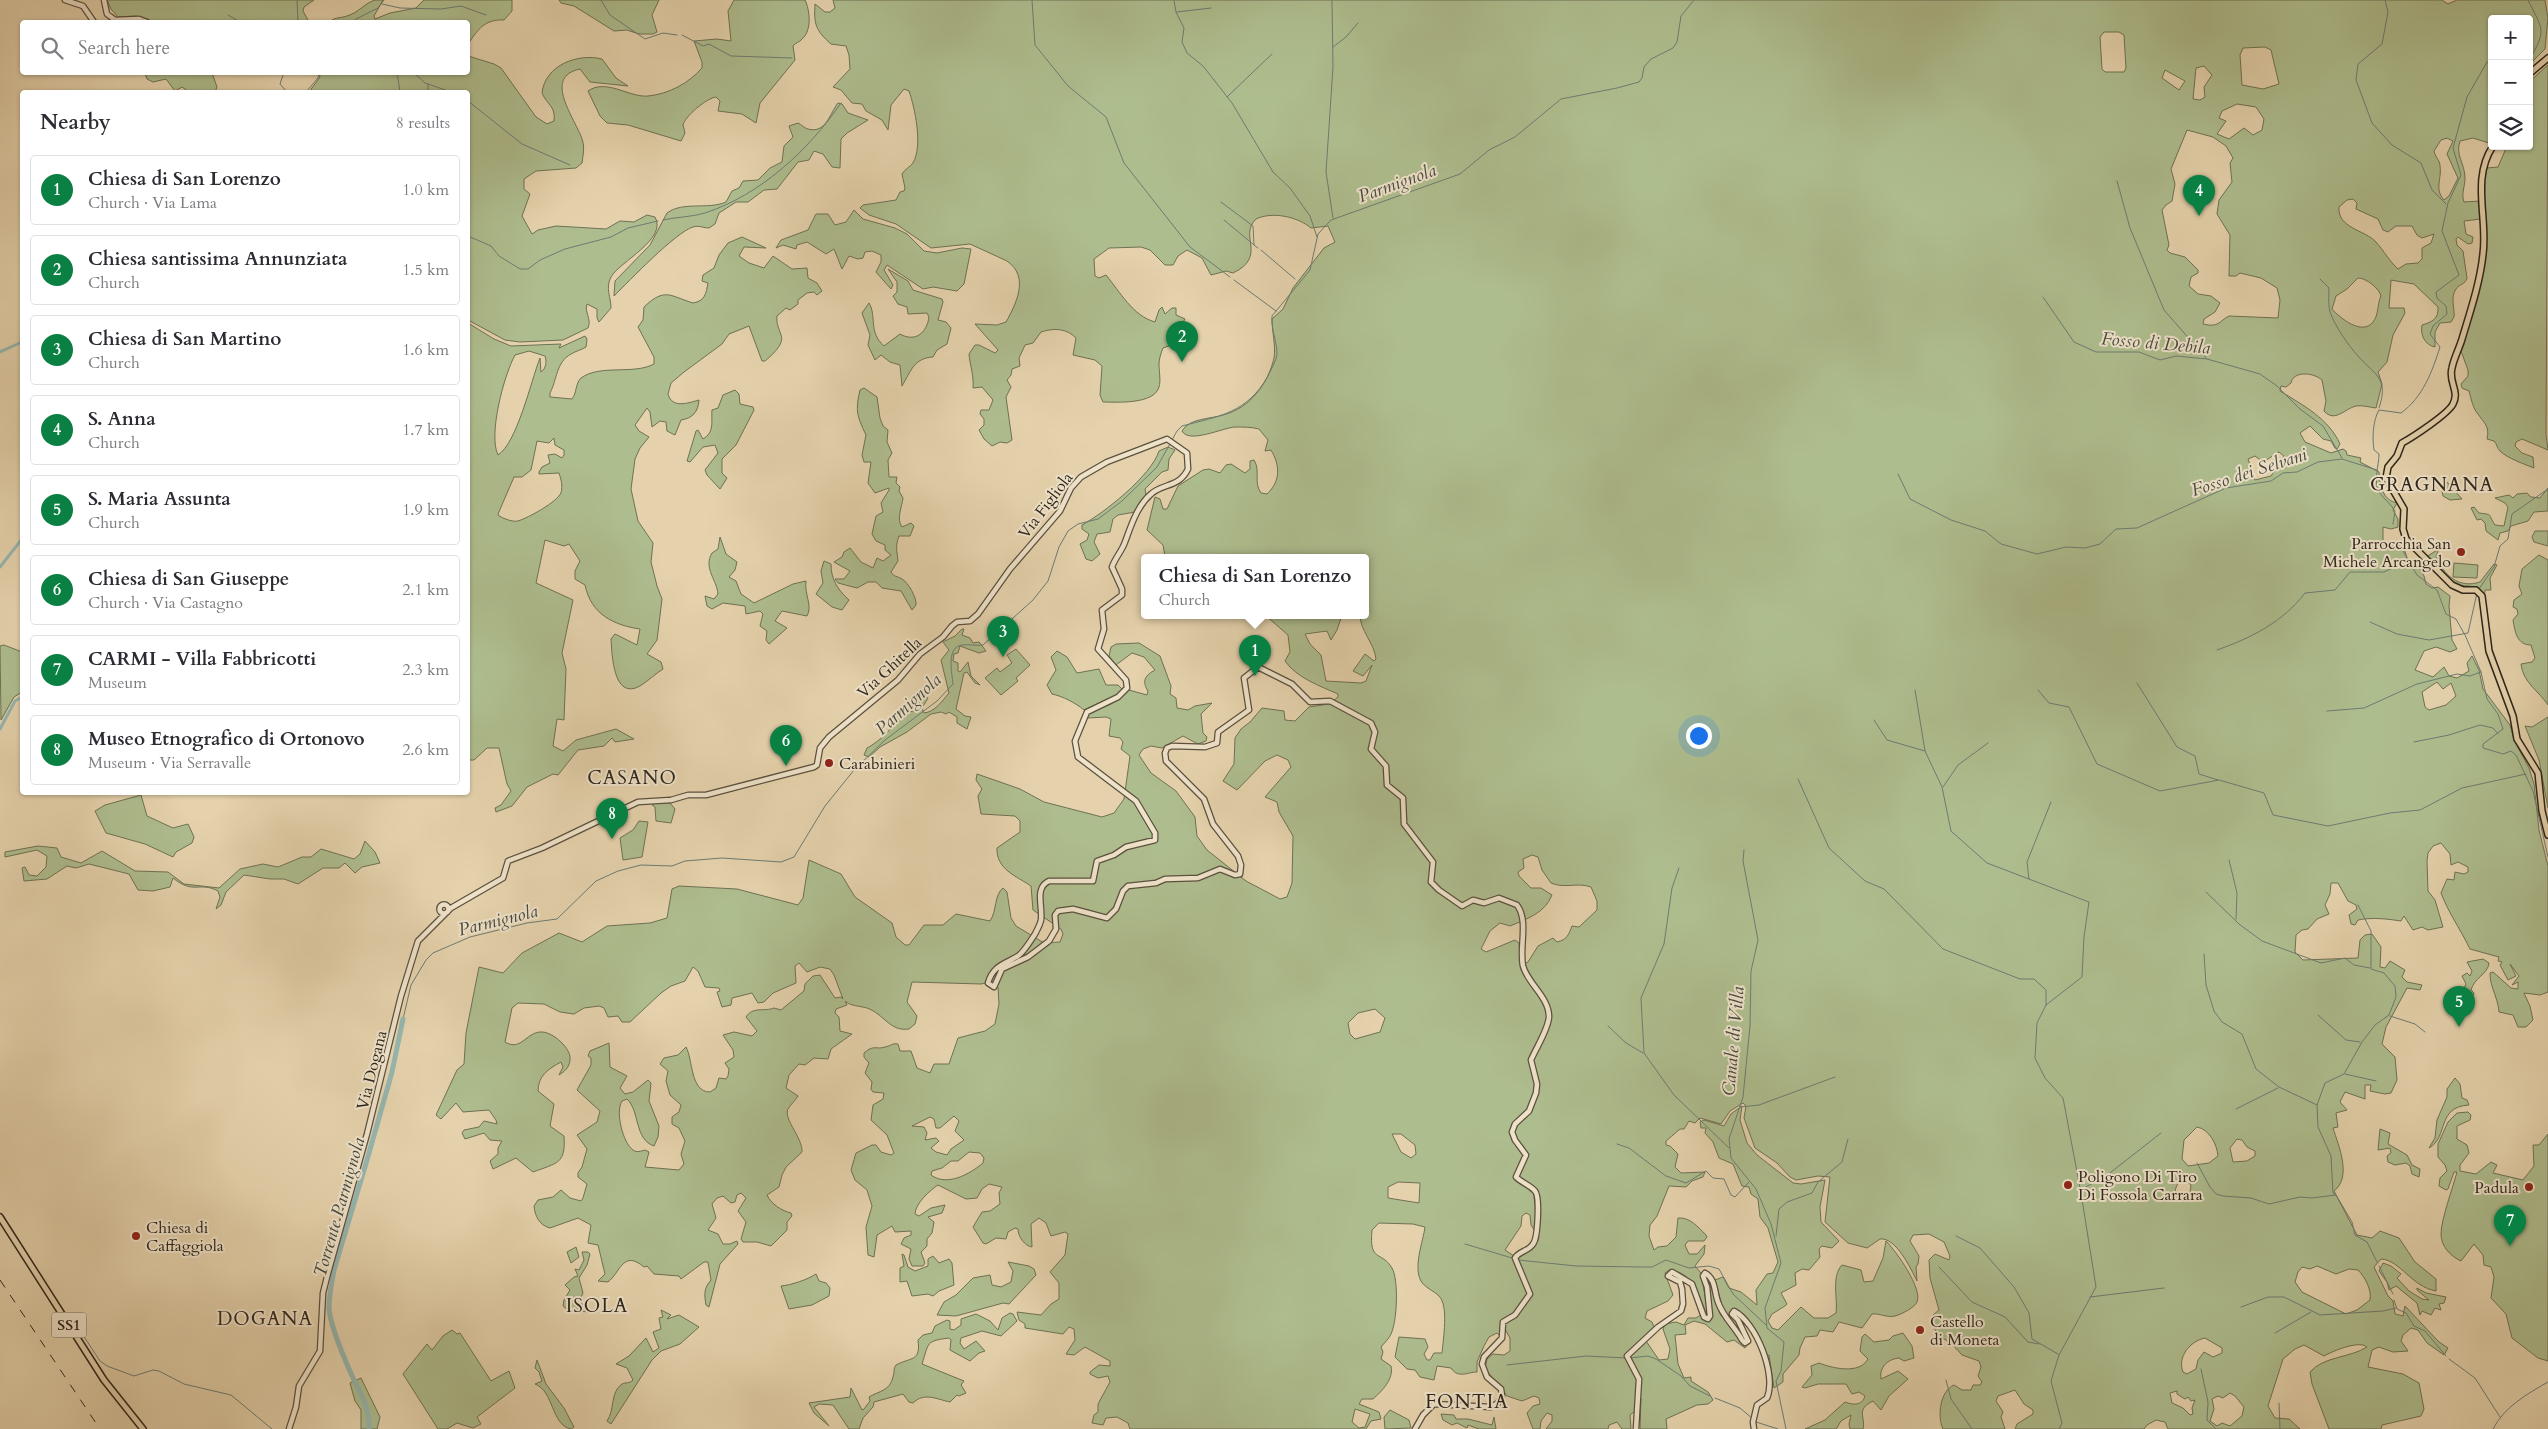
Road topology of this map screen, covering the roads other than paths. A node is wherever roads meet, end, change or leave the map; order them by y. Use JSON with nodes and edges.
{"nodes":[{"id":1,"x":65,"y":0,"type":"edge"},
{"id":2,"x":104,"y":0,"type":"edge"},
{"id":3,"x":93,"y":20,"type":"edge"},
{"id":4,"x":122,"y":20,"type":"edge"},
{"id":5,"x":122,"y":20,"type":"edge"},
{"id":6,"x":141,"y":20,"type":"edge"},
{"id":7,"x":2548,"y":58,"type":"edge"},
{"id":8,"x":2533,"y":71,"type":"edge"},
{"id":9,"x":2490,"y":150,"type":"edge"},
{"id":10,"x":970,"y":621,"type":"joint"},
{"id":11,"x":2548,"y":836,"type":"edge"},
{"id":12,"x":461,"y":901,"type":"junction"},
{"id":13,"x":446,"y":905,"type":"junction"},
{"id":14,"x":441,"y":912,"type":"junction"},
{"id":15,"x":447,"y":912,"type":"junction"},
{"id":16,"x":436,"y":924,"type":"junction"},
{"id":17,"x":0,"y":1217,"type":"edge"},
{"id":18,"x":1754,"y":1424,"type":"edge"},
{"id":19,"x":143,"y":1429,"type":"edge"},
{"id":20,"x":289,"y":1429,"type":"edge"},
{"id":21,"x":1415,"y":1429,"type":"edge"},
{"id":22,"x":1636,"y":1429,"type":"edge"}],
"edges":[{"from":1,"to":3,"type":"street"},
{"from":2,"to":5,"type":"street"},
{"from":4,"to":6,"type":"street"},
{"from":7,"to":8,"type":"main road"},
{"from":9,"to":11,"type":"main road"},
{"from":10,"to":12,"type":"street","name":"Via Ghitella"},
{"from":10,"to":21,"type":"street","name":"Via Figliola"},
{"from":12,"to":13,"type":"street"},
{"from":12,"to":15,"type":"street","name":"Via Dogana"},
{"from":13,"to":14,"type":"street","name":"Via Dogana"},
{"from":13,"to":15,"type":"street"},
{"from":14,"to":15,"type":"street"},
{"from":14,"to":16,"type":"street","name":"Via Dogana"},
{"from":15,"to":16,"type":"street","name":"Via Dogana"},
{"from":16,"to":20,"type":"street","name":"Via Dogana"},
{"from":17,"to":19,"type":"main road","number":"SS1"},
{"from":18,"to":22,"type":"street"}]}
